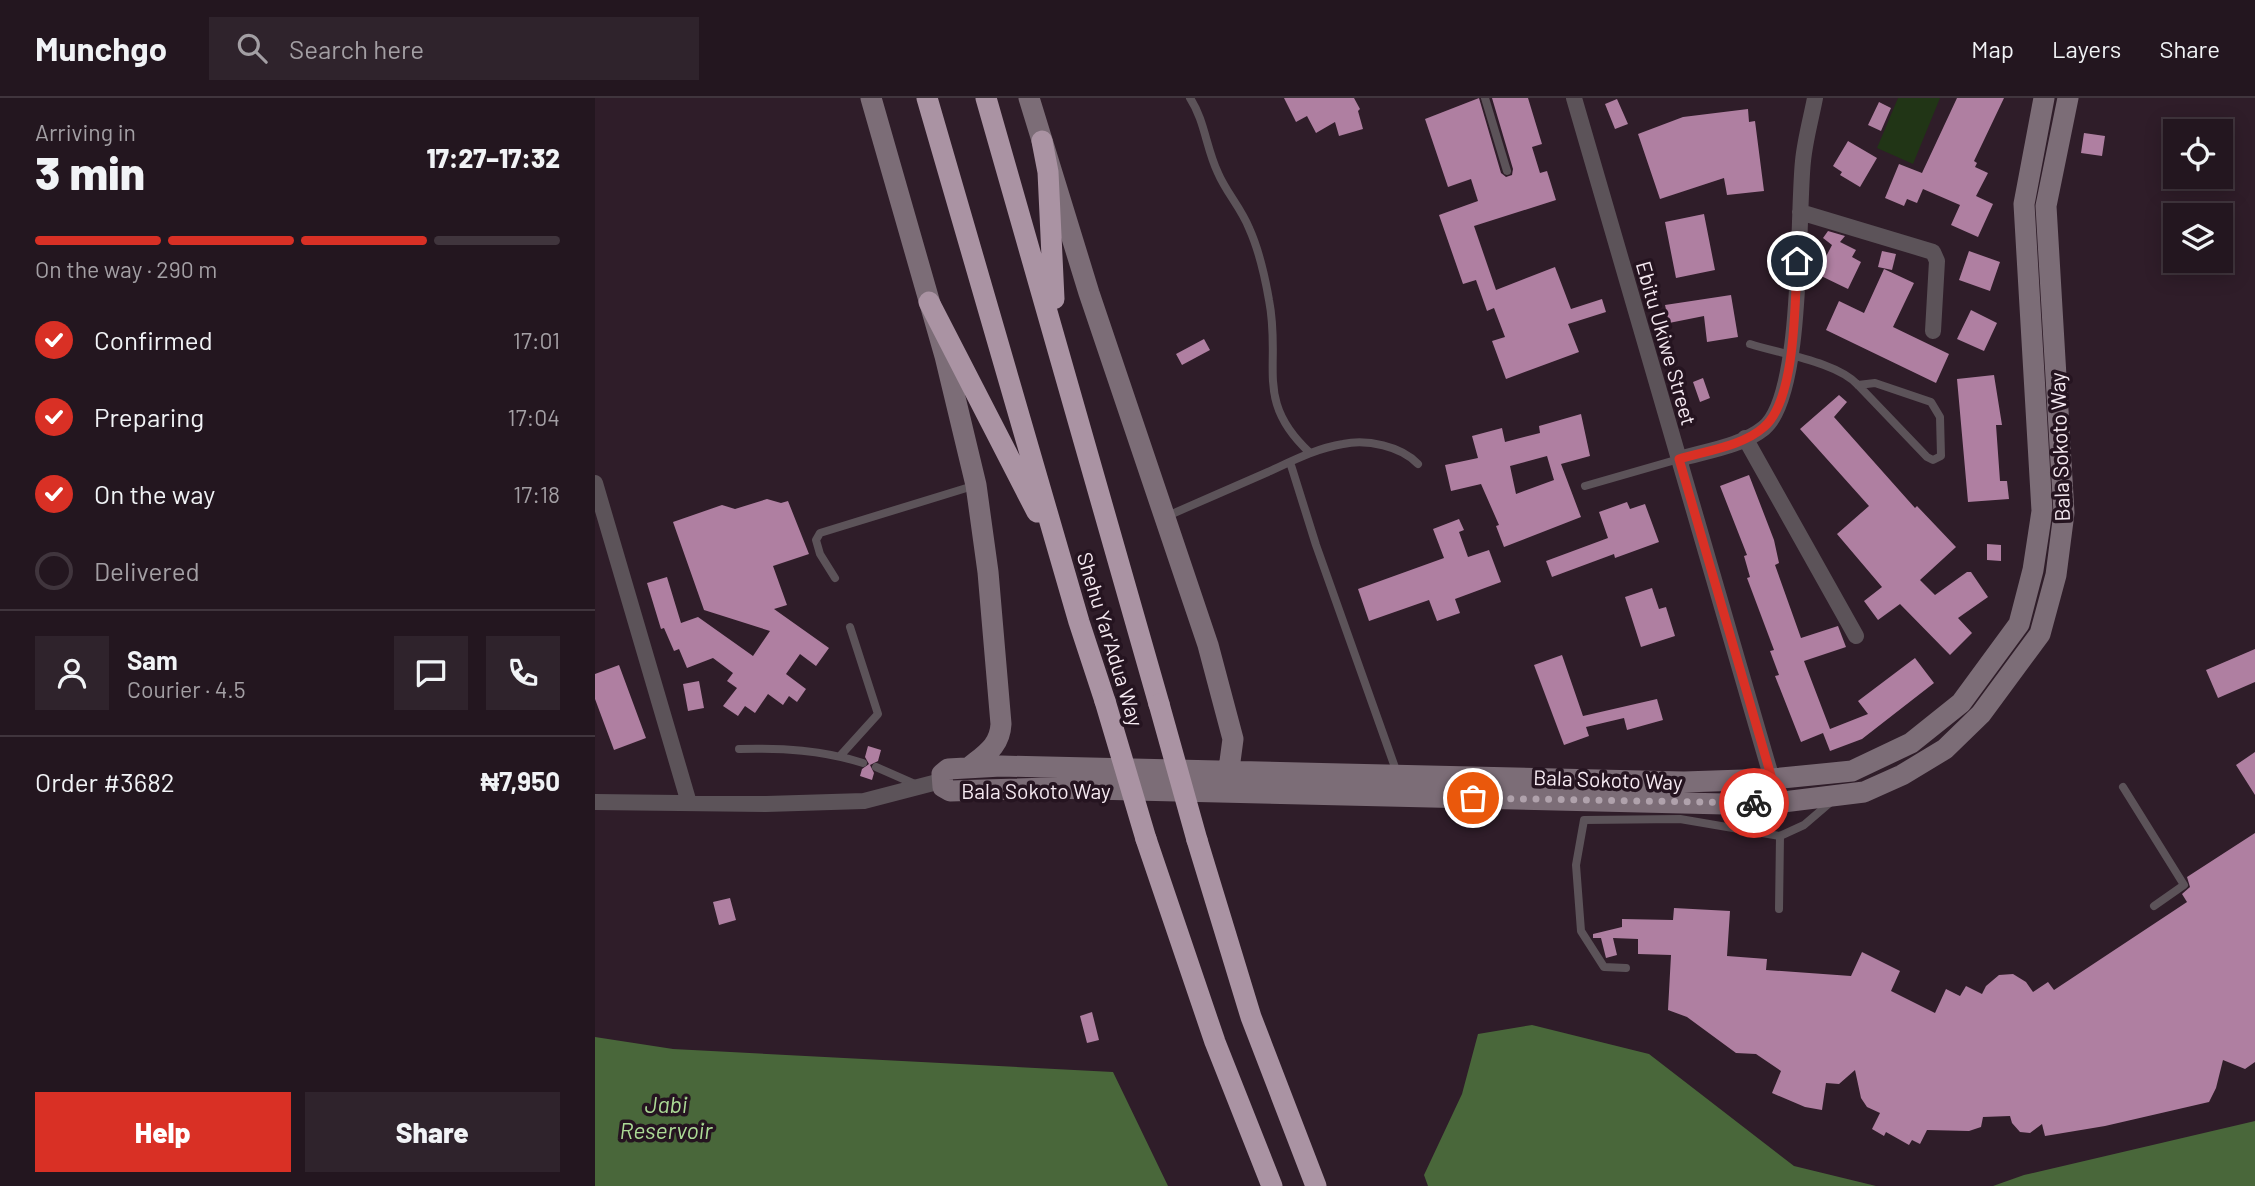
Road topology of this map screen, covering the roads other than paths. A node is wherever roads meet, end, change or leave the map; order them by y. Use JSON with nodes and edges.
{"nodes":[{"id":1,"x":871,"y":98,"type":"edge"},
{"id":2,"x":927,"y":98,"type":"edge"},
{"id":3,"x":986,"y":98,"type":"edge"},
{"id":4,"x":1029,"y":98,"type":"edge"},
{"id":5,"x":1190,"y":98,"type":"edge"},
{"id":6,"x":1485,"y":98,"type":"edge"},
{"id":7,"x":1574,"y":98,"type":"edge"},
{"id":8,"x":1815,"y":98,"type":"edge"},
{"id":9,"x":2044,"y":98,"type":"edge"},
{"id":10,"x":2068,"y":98,"type":"edge"},
{"id":11,"x":1042,"y":141,"type":"junction"},
{"id":12,"x":1507,"y":171,"type":"dead end"},
{"id":13,"x":1800,"y":212,"type":"junction"},
{"id":14,"x":929,"y":302,"type":"junction"},
{"id":15,"x":1933,"y":331,"type":"dead end"},
{"id":16,"x":1751,"y":344,"type":"dead end"},
{"id":17,"x":1791,"y":357,"type":"junction"},
{"id":18,"x":1858,"y":385,"type":"junction"},
{"id":19,"x":1745,"y":438,"type":"junction"},
{"id":20,"x":1085,"y":442,"type":"junction"},
{"id":21,"x":1310,"y":453,"type":"junction"},
{"id":22,"x":1679,"y":459,"type":"junction"},
{"id":23,"x":1290,"y":462,"type":"junction"},
{"id":24,"x":1418,"y":464,"type":"dead end"},
{"id":25,"x":595,"y":482,"type":"edge"},
{"id":26,"x":976,"y":485,"type":"junction"},
{"id":27,"x":1585,"y":486,"type":"dead end"},
{"id":28,"x":1165,"y":518,"type":"junction"},
{"id":29,"x":835,"y":579,"type":"dead end"},
{"id":30,"x":1079,"y":622,"type":"junction"},
{"id":31,"x":850,"y":627,"type":"dead end"},
{"id":32,"x":1856,"y":636,"type":"dead end"},
{"id":33,"x":1001,"y":724,"type":"junction"},
{"id":34,"x":1233,"y":739,"type":"junction"},
{"id":35,"x":739,"y":749,"type":"dead end"},
{"id":36,"x":840,"y":755,"type":"junction"},
{"id":37,"x":863,"y":763,"type":"dead end"},
{"id":38,"x":971,"y":766,"type":"junction"},
{"id":39,"x":1013,"y":766,"type":"junction"},
{"id":40,"x":876,"y":767,"type":"dead end"},
{"id":41,"x":1229,"y":769,"type":"junction"},
{"id":42,"x":1260,"y":771,"type":"junction"},
{"id":43,"x":1397,"y":773,"type":"junction"},
{"id":44,"x":1772,"y":779,"type":"junction"},
{"id":45,"x":930,"y":784,"type":"junction"},
{"id":46,"x":2123,"y":787,"type":"dead end"},
{"id":47,"x":1049,"y":788,"type":"junction"},
{"id":48,"x":1198,"y":792,"type":"junction"},
{"id":49,"x":1840,"y":795,"type":"junction"},
{"id":50,"x":595,"y":802,"type":"edge"},
{"id":51,"x":689,"y":803,"type":"junction"},
{"id":52,"x":1775,"y":803,"type":"junction"},
{"id":53,"x":1583,"y":811,"type":"junction"},
{"id":54,"x":1780,"y":836,"type":"junction"},
{"id":55,"x":2154,"y":906,"type":"dead end"},
{"id":56,"x":1779,"y":909,"type":"dead end"},
{"id":57,"x":1626,"y":968,"type":"dead end"},
{"id":58,"x":1272,"y":1186,"type":"edge"},
{"id":59,"x":1316,"y":1186,"type":"edge"}],
"edges":[{"from":1,"to":14,"type":"street"},
{"from":2,"to":30,"type":"highway","name":"Shehu Yar'Adua Way"},
{"from":3,"to":20,"type":"highway","name":"Shehu Yar'Adua Way"},
{"from":4,"to":11,"type":"street"},
{"from":5,"to":21,"type":"lane"},
{"from":6,"to":12,"type":"lane"},
{"from":7,"to":22,"type":"street","name":"Ebitu Ukiwe Street"},
{"from":8,"to":13,"type":"street"},
{"from":9,"to":44,"type":"street","name":"Bala Sokoto Way"},
{"from":10,"to":49,"type":"street","name":"Bala Sokoto Way"},
{"from":11,"to":20,"type":"highway"},
{"from":11,"to":28,"type":"street"},
{"from":13,"to":15,"type":"street"},
{"from":13,"to":17,"type":"street"},
{"from":14,"to":26,"type":"street"},
{"from":14,"to":30,"type":"highway"},
{"from":16,"to":17,"type":"lane"},
{"from":17,"to":18,"type":"lane"},
{"from":17,"to":19,"type":"street"},
{"from":18,"to":18,"type":"lane"},
{"from":19,"to":22,"type":"street"},
{"from":19,"to":32,"type":"street"},
{"from":20,"to":59,"type":"highway","name":"Shehu Yar'Adua Way","bridge":true},
{"from":21,"to":23,"type":"lane"},
{"from":21,"to":24,"type":"lane"},
{"from":22,"to":27,"type":"lane"},
{"from":22,"to":44,"type":"street","name":"Ebitu Ukiwe Street"},
{"from":23,"to":28,"type":"lane"},
{"from":23,"to":43,"type":"lane"},
{"from":25,"to":51,"type":"street"},
{"from":26,"to":29,"type":"lane"},
{"from":26,"to":33,"type":"street"},
{"from":28,"to":34,"type":"street"},
{"from":30,"to":58,"type":"highway","name":"Shehu Yar'Adua Way","bridge":true},
{"from":31,"to":36,"type":"lane"},
{"from":33,"to":38,"type":"street"},
{"from":33,"to":39,"type":"street"},
{"from":34,"to":41,"type":"street"},
{"from":34,"to":42,"type":"street"},
{"from":35,"to":36,"type":"lane"},
{"from":36,"to":37,"type":"lane"},
{"from":38,"to":39,"type":"street","name":"Bala Sokoto Way"},
{"from":38,"to":45,"type":"street","name":"Bala Sokoto Way"},
{"from":39,"to":41,"type":"street","name":"Bala Sokoto Way"},
{"from":39,"to":47,"type":"street"},
{"from":40,"to":45,"type":"lane"},
{"from":41,"to":42,"type":"street","name":"Bala Sokoto Way"},
{"from":41,"to":48,"type":"street"},
{"from":42,"to":43,"type":"street","name":"Bala Sokoto Way"},
{"from":43,"to":44,"type":"street","name":"Bala Sokoto Way"},
{"from":44,"to":52,"type":"street","name":"Ebitu Ukiwe Street"},
{"from":45,"to":47,"type":"street","name":"Bala Sokoto Way"},
{"from":45,"to":51,"type":"street"},
{"from":46,"to":55,"type":"lane"},
{"from":47,"to":48,"type":"street","name":"Bala Sokoto Way"},
{"from":48,"to":53,"type":"street","name":"Bala Sokoto Way"},
{"from":49,"to":52,"type":"street","name":"Bala Sokoto Way"},
{"from":49,"to":54,"type":"lane"},
{"from":50,"to":51,"type":"street"},
{"from":52,"to":53,"type":"street","name":"Bala Sokoto Way"},
{"from":53,"to":54,"type":"lane"},
{"from":53,"to":57,"type":"lane"},
{"from":54,"to":56,"type":"lane"}]}
